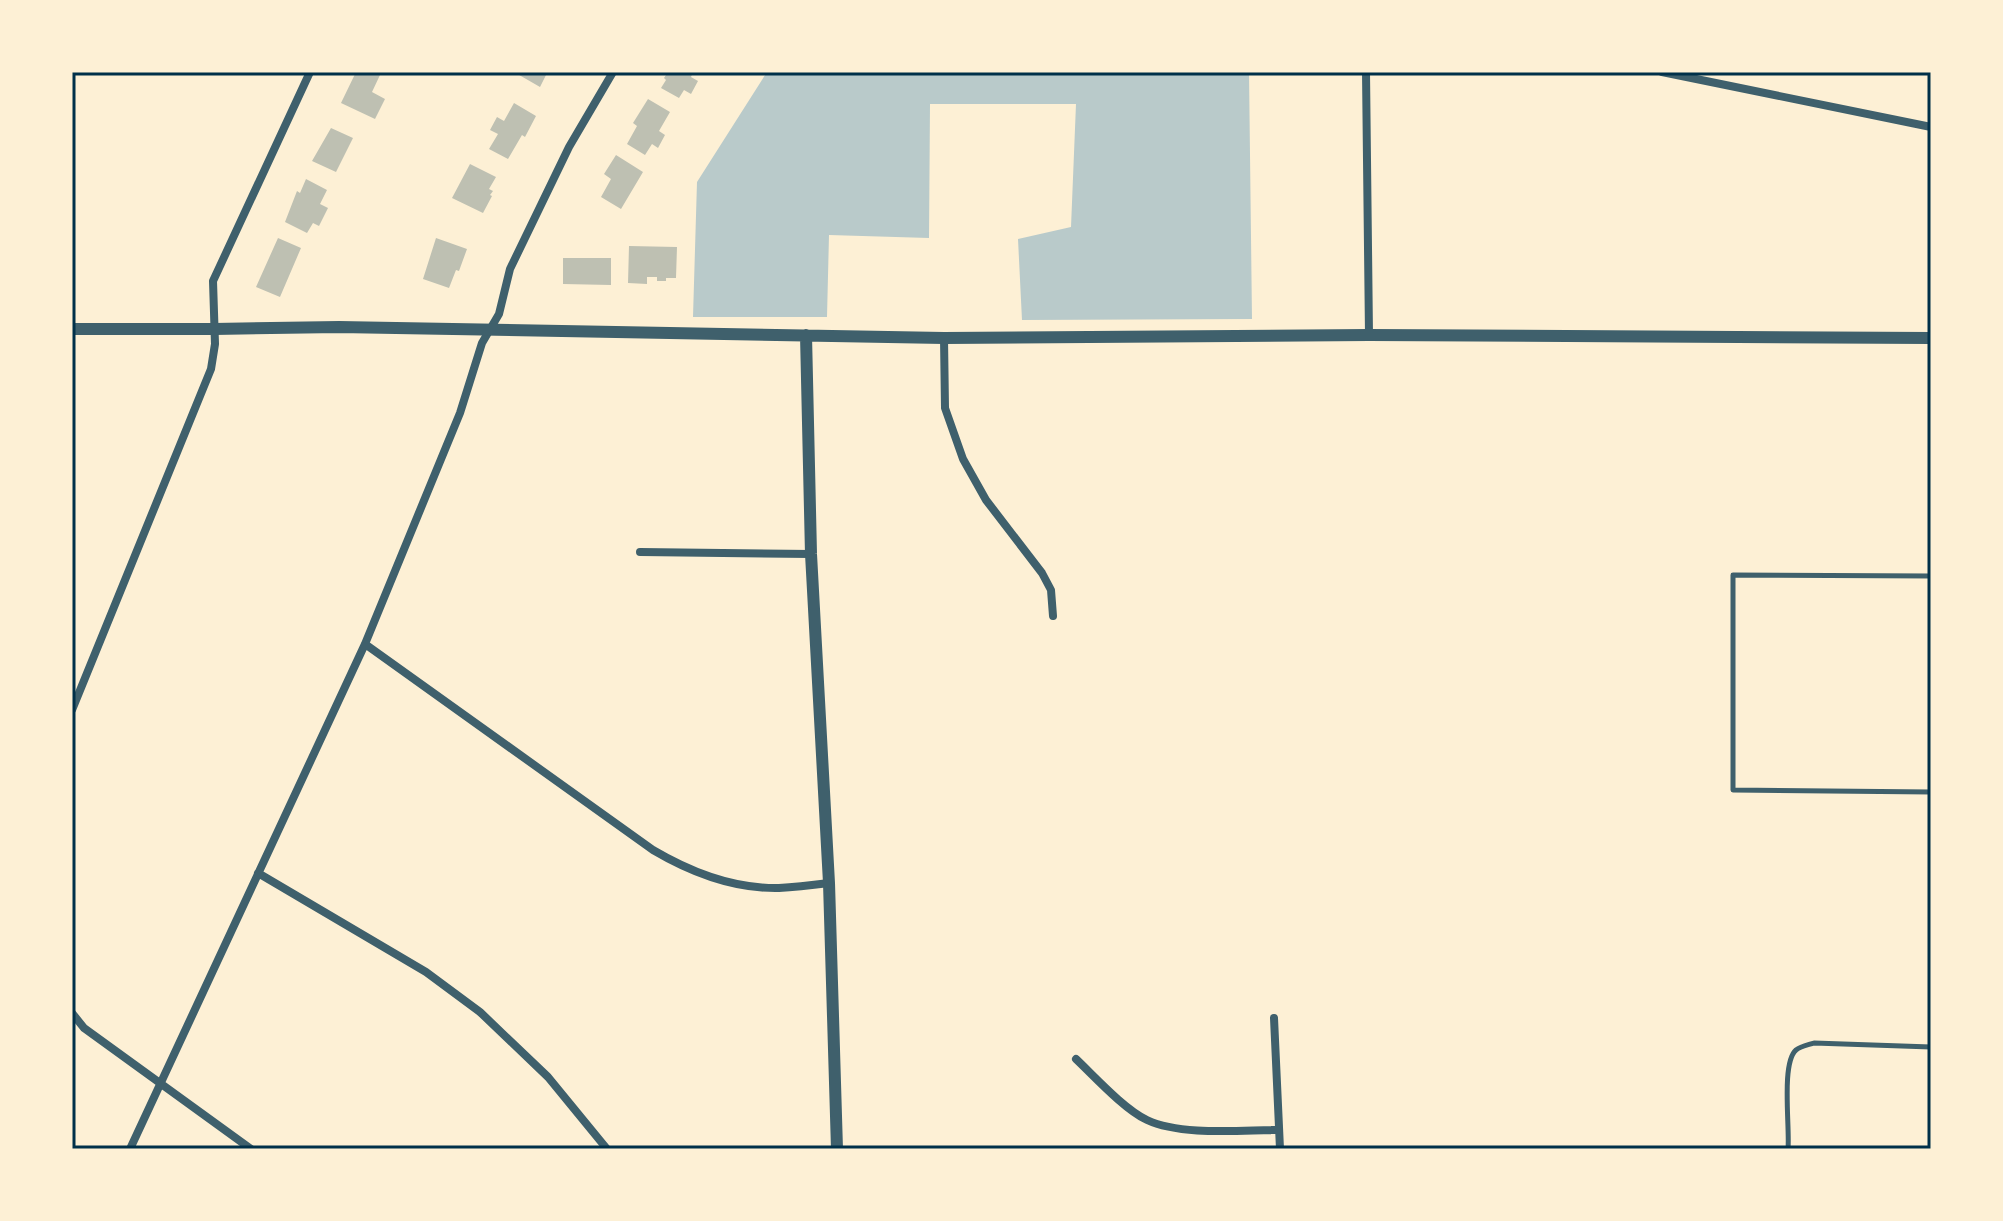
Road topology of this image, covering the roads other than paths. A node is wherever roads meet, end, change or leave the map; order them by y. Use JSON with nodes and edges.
{"nodes":[{"id":1,"x":310,"y":72,"type":"edge"},
{"id":2,"x":613,"y":72,"type":"edge"},
{"id":3,"x":1366,"y":72,"type":"edge"},
{"id":4,"x":1662,"y":72,"type":"edge"},
{"id":5,"x":1931,"y":127,"type":"edge"},
{"id":6,"x":491,"y":328,"type":"junction"},
{"id":7,"x":72,"y":329,"type":"edge"},
{"id":8,"x":214,"y":329,"type":"junction"},
{"id":9,"x":806,"y":335,"type":"junction"},
{"id":10,"x":1369,"y":335,"type":"junction"},
{"id":11,"x":944,"y":338,"type":"junction"},
{"id":12,"x":1931,"y":338,"type":"edge"},
{"id":13,"x":640,"y":552,"type":"dead end"},
{"id":14,"x":811,"y":554,"type":"junction"},
{"id":15,"x":1931,"y":576,"type":"edge"},
{"id":16,"x":1053,"y":616,"type":"dead end"},
{"id":17,"x":365,"y":644,"type":"junction"},
{"id":18,"x":72,"y":710,"type":"edge"},
{"id":19,"x":1931,"y":792,"type":"edge"},
{"id":20,"x":258,"y":873,"type":"junction"},
{"id":21,"x":829,"y":883,"type":"junction"},
{"id":22,"x":72,"y":1013,"type":"edge"},
{"id":23,"x":1274,"y":1018,"type":"dead end"},
{"id":24,"x":1931,"y":1047,"type":"edge"},
{"id":25,"x":1076,"y":1059,"type":"dead end"},
{"id":26,"x":161,"y":1084,"type":"junction"},
{"id":27,"x":1278,"y":1130,"type":"junction"},
{"id":28,"x":130,"y":1149,"type":"edge"},
{"id":29,"x":251,"y":1149,"type":"edge"},
{"id":30,"x":607,"y":1149,"type":"edge"},
{"id":31,"x":837,"y":1149,"type":"edge"},
{"id":32,"x":1280,"y":1149,"type":"edge"},
{"id":33,"x":1788,"y":1149,"type":"edge"}],
"edges":[{"from":1,"to":8,"type":"street"},
{"from":2,"to":6,"type":"street"},
{"from":3,"to":10,"type":"street"},
{"from":4,"to":5,"type":"street"},
{"from":6,"to":8,"type":"street"},
{"from":6,"to":9,"type":"street"},
{"from":6,"to":17,"type":"street"},
{"from":7,"to":8,"type":"street"},
{"from":8,"to":18,"type":"street"},
{"from":9,"to":11,"type":"street"},
{"from":9,"to":14,"type":"street"},
{"from":10,"to":11,"type":"street"},
{"from":10,"to":12,"type":"street"},
{"from":11,"to":16,"type":"street"},
{"from":13,"to":14,"type":"street"},
{"from":14,"to":21,"type":"street"},
{"from":15,"to":19,"type":"lane"},
{"from":17,"to":20,"type":"street"},
{"from":17,"to":21,"type":"street"},
{"from":20,"to":26,"type":"street"},
{"from":20,"to":30,"type":"street"},
{"from":21,"to":31,"type":"street"},
{"from":22,"to":26,"type":"street"},
{"from":23,"to":27,"type":"street"},
{"from":24,"to":33,"type":"lane"},
{"from":25,"to":27,"type":"street"},
{"from":26,"to":28,"type":"street"},
{"from":26,"to":29,"type":"street"},
{"from":27,"to":32,"type":"street"}]}
